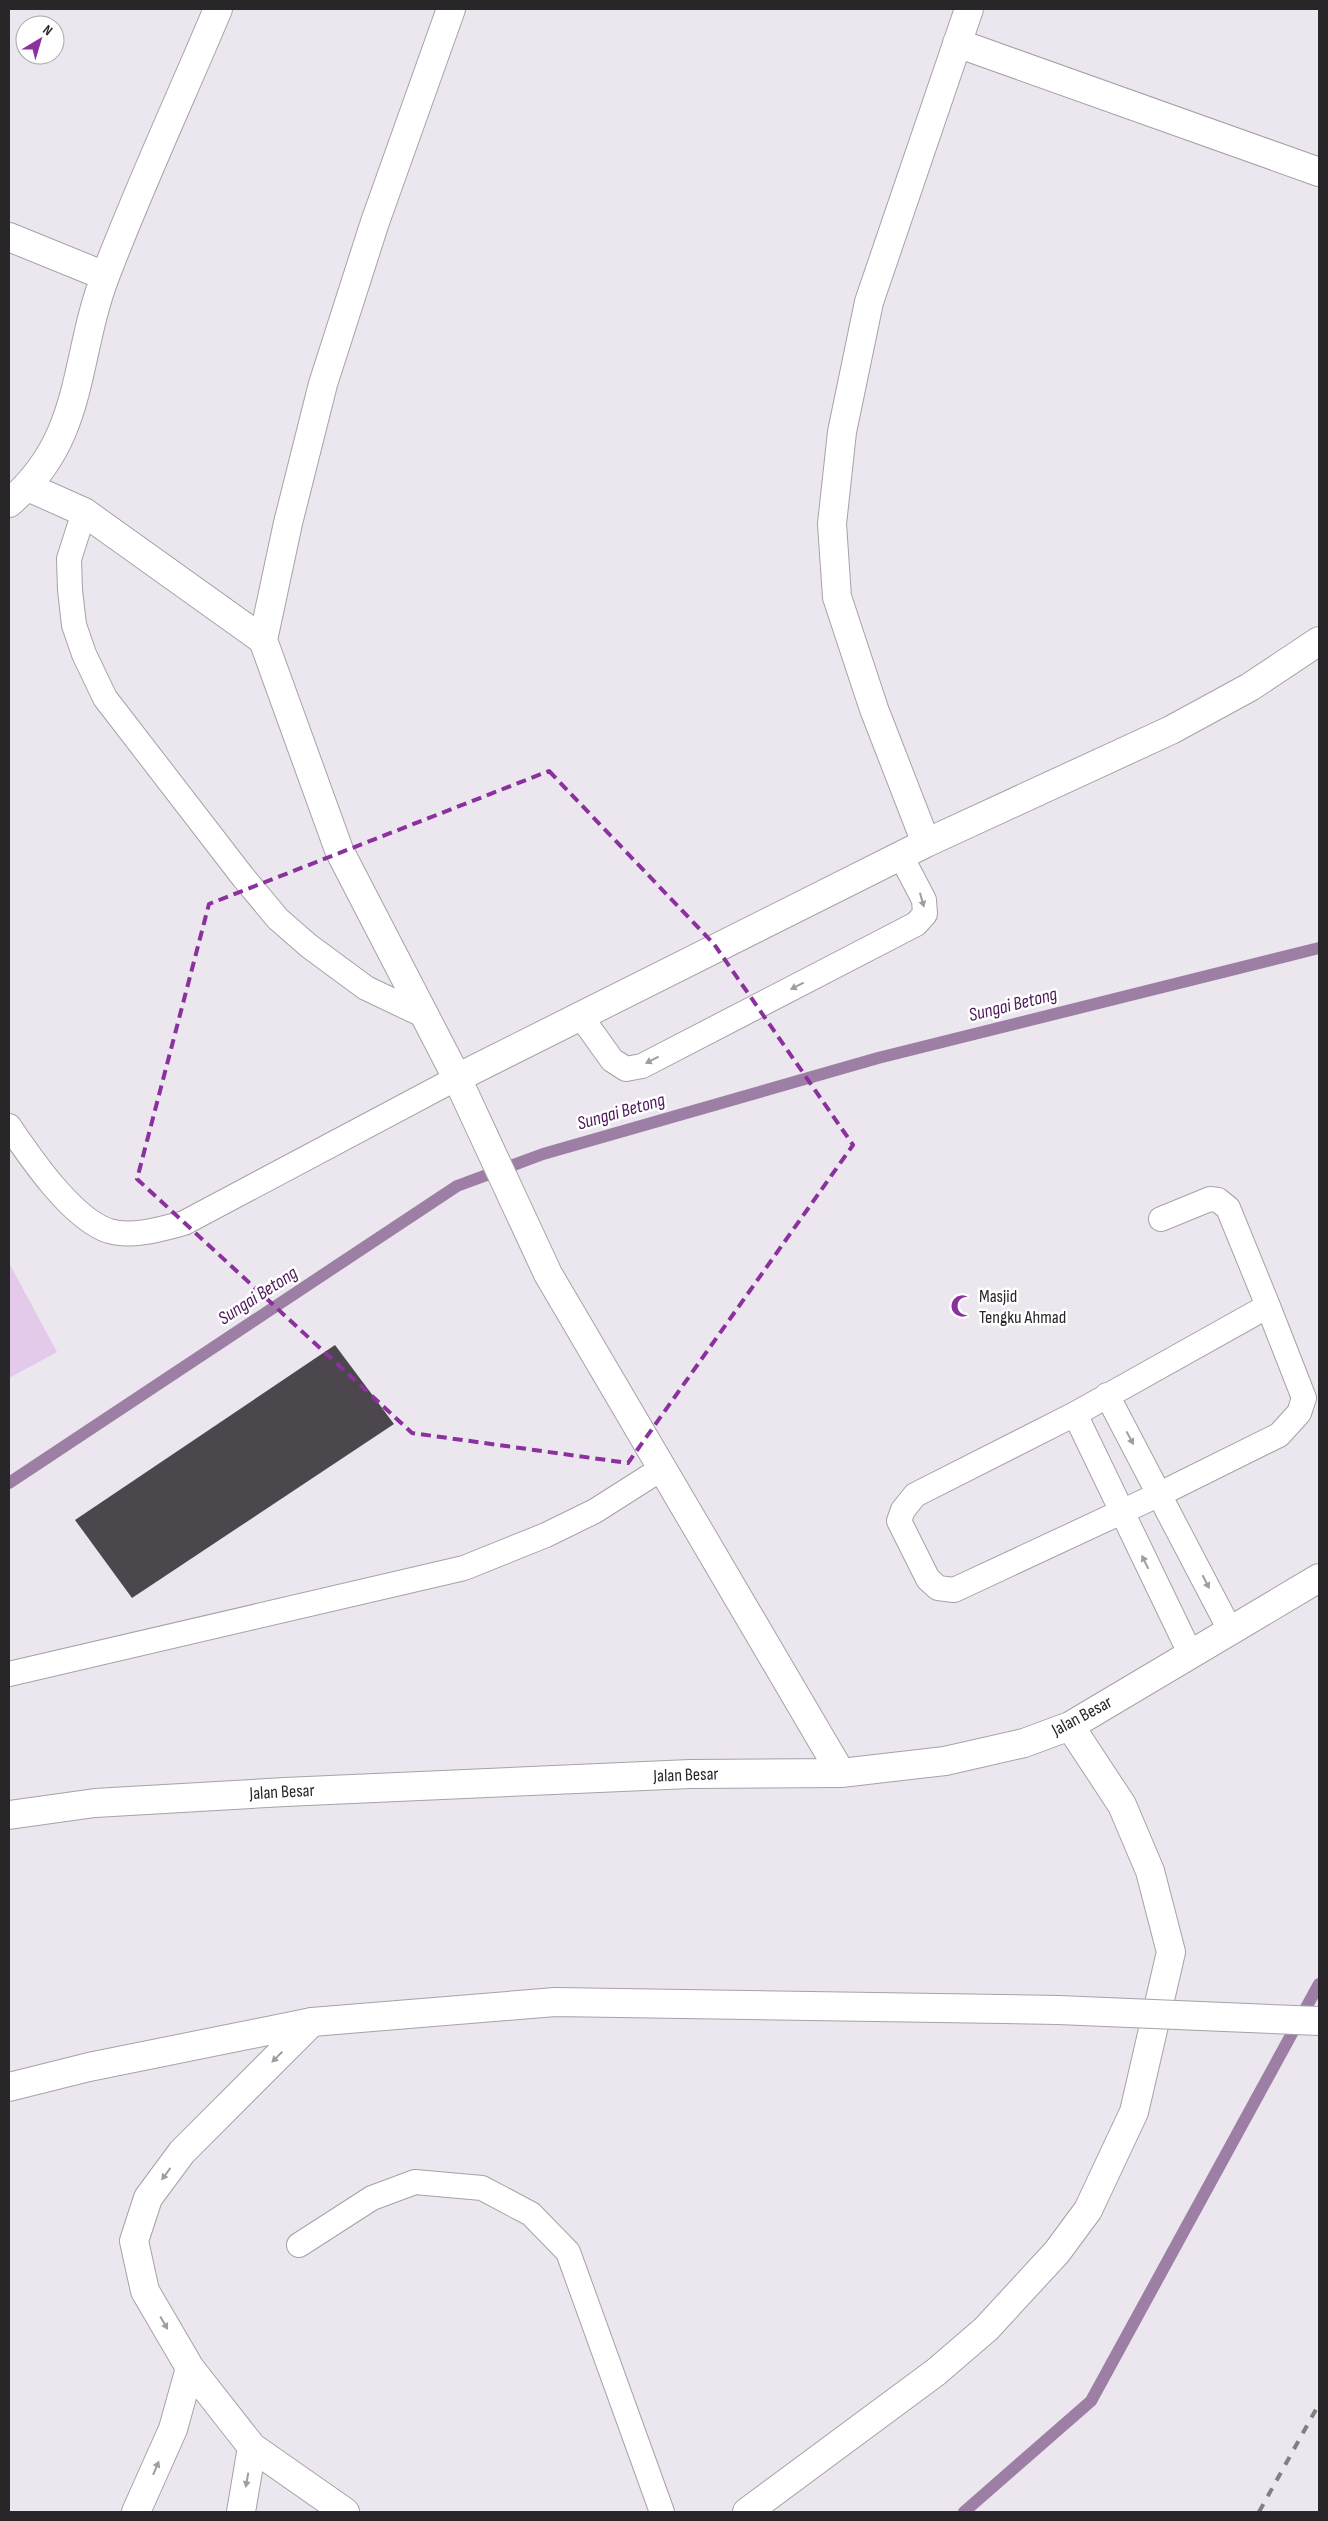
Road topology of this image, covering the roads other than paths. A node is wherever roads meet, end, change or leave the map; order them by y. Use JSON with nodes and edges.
{"nodes":[{"id":1,"x":218,"y":9,"type":"edge"},
{"id":2,"x":451,"y":9,"type":"edge"},
{"id":3,"x":969,"y":9,"type":"edge"},
{"id":4,"x":957,"y":43,"type":"junction"},
{"id":5,"x":1319,"y":172,"type":"edge"},
{"id":6,"x":9,"y":237,"type":"edge"},
{"id":7,"x":105,"y":276,"type":"junction"},
{"id":8,"x":18,"y":495,"type":"edge"},
{"id":9,"x":84,"y":512,"type":"junction"},
{"id":10,"x":263,"y":640,"type":"junction"},
{"id":11,"x":1319,"y":641,"type":"edge"},
{"id":12,"x":926,"y":843,"type":"junction"},
{"id":13,"x":901,"y":856,"type":"junction"},
{"id":14,"x":425,"y":1016,"type":"junction"},
{"id":15,"x":582,"y":1018,"type":"junction"},
{"id":16,"x":457,"y":1078,"type":"junction"},
{"id":17,"x":9,"y":1126,"type":"edge"},
{"id":18,"x":1161,"y":1220,"type":"dead end"},
{"id":19,"x":1268,"y":1306,"type":"junction"},
{"id":20,"x":1107,"y":1395,"type":"junction"},
{"id":21,"x":1075,"y":1414,"type":"junction"},
{"id":22,"x":662,"y":1468,"type":"junction"},
{"id":23,"x":1160,"y":1494,"type":"junction"},
{"id":24,"x":1121,"y":1513,"type":"junction"},
{"id":25,"x":1319,"y":1578,"type":"edge"},
{"id":26,"x":1230,"y":1630,"type":"junction"},
{"id":27,"x":1190,"y":1653,"type":"junction"},
{"id":28,"x":9,"y":1674,"type":"edge"},
{"id":29,"x":1070,"y":1726,"type":"junction"},
{"id":30,"x":841,"y":1773,"type":"junction"},
{"id":31,"x":9,"y":1815,"type":"edge"},
{"id":32,"x":1319,"y":2021,"type":"edge"},
{"id":33,"x":312,"y":2022,"type":"junction"},
{"id":34,"x":89,"y":2067,"type":"junction"},
{"id":35,"x":9,"y":2088,"type":"edge"},
{"id":36,"x":9,"y":2108,"type":"edge"},
{"id":37,"x":299,"y":2245,"type":"dead end"},
{"id":38,"x":190,"y":2368,"type":"junction"},
{"id":39,"x":252,"y":2447,"type":"junction"},
{"id":40,"x":136,"y":2512,"type":"edge"},
{"id":41,"x":241,"y":2512,"type":"edge"},
{"id":42,"x":345,"y":2512,"type":"edge"},
{"id":43,"x":662,"y":2512,"type":"edge"},
{"id":44,"x":747,"y":2512,"type":"edge"}],
"edges":[{"from":1,"to":7,"type":"street"},
{"from":2,"to":10,"type":"street"},
{"from":3,"to":4,"type":"street"},
{"from":4,"to":5,"type":"street"},
{"from":4,"to":12,"type":"street"},
{"from":6,"to":7,"type":"street"},
{"from":7,"to":8,"type":"street"},
{"from":8,"to":9,"type":"street"},
{"from":9,"to":10,"type":"street"},
{"from":9,"to":14,"type":"lane"},
{"from":10,"to":14,"type":"street"},
{"from":11,"to":12,"type":"street"},
{"from":12,"to":13,"type":"street"},
{"from":13,"to":15,"type":"street"},
{"from":13,"to":15,"type":"lane","one_way":true},
{"from":14,"to":16,"type":"street"},
{"from":15,"to":16,"type":"street"},
{"from":16,"to":17,"type":"lane"},
{"from":16,"to":22,"type":"street"},
{"from":18,"to":19,"type":"lane"},
{"from":19,"to":20,"type":"lane"},
{"from":19,"to":23,"type":"lane"},
{"from":20,"to":21,"type":"lane"},
{"from":20,"to":23,"type":"lane","one_way":true},
{"from":21,"to":24,"type":"lane"},
{"from":21,"to":24,"type":"lane"},
{"from":22,"to":28,"type":"lane"},
{"from":22,"to":30,"type":"street"},
{"from":23,"to":24,"type":"lane"},
{"from":23,"to":26,"type":"lane","one_way":true},
{"from":27,"to":24,"type":"lane","one_way":true},
{"from":25,"to":26,"type":"street","name":"Jalan Besar"},
{"from":26,"to":27,"type":"street","name":"Jalan Besar"},
{"from":27,"to":29,"type":"street","name":"Jalan Besar"},
{"from":29,"to":30,"type":"street","name":"Jalan Besar"},
{"from":29,"to":44,"type":"street"},
{"from":30,"to":31,"type":"street","name":"Jalan Besar"},
{"from":32,"to":33,"type":"street","bridge":true},
{"from":33,"to":34,"type":"street"},
{"from":33,"to":38,"type":"street","one_way":true},
{"from":34,"to":35,"type":"street"},
{"from":34,"to":36,"type":"street"},
{"from":37,"to":43,"type":"lane"},
{"from":38,"to":39,"type":"street"},
{"from":40,"to":38,"type":"street","one_way":true},
{"from":39,"to":41,"type":"street","one_way":true},
{"from":39,"to":42,"type":"street"}]}
